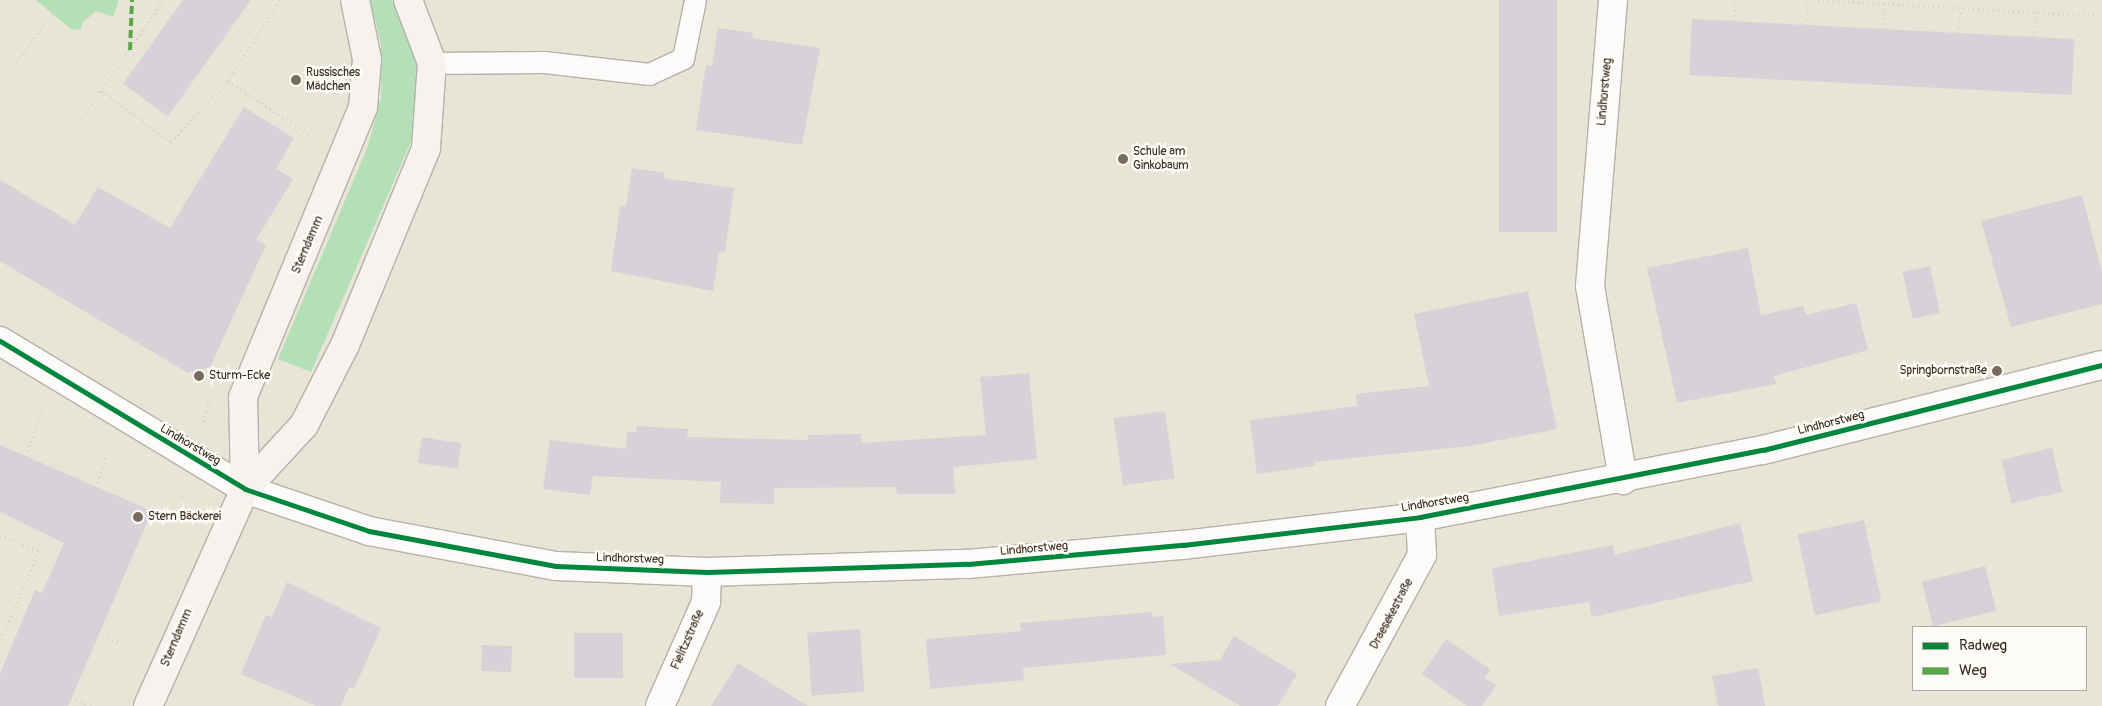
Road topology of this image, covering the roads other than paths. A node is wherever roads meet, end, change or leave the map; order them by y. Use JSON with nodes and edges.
{"nodes":[{"id":1,"x":355,"y":0,"type":"edge"},
{"id":2,"x":408,"y":0,"type":"edge"},
{"id":3,"x":695,"y":0,"type":"edge"},
{"id":4,"x":1613,"y":0,"type":"edge"},
{"id":5,"x":432,"y":63,"type":"junction"},
{"id":6,"x":0,"y":341,"type":"edge"},
{"id":7,"x":2102,"y":365,"type":"edge"},
{"id":8,"x":1623,"y":480,"type":"junction"},
{"id":9,"x":245,"y":489,"type":"junction"},
{"id":10,"x":1420,"y":516,"type":"junction"},
{"id":11,"x":707,"y":572,"type":"junction"},
{"id":12,"x":148,"y":706,"type":"edge"},
{"id":13,"x":660,"y":706,"type":"edge"},
{"id":14,"x":1340,"y":706,"type":"edge"}],
"edges":[{"from":1,"to":9,"type":"street","name":"Sterndamm"},
{"from":2,"to":5,"type":"street","name":"Sterndamm"},
{"from":3,"to":5,"type":"lane"},
{"from":4,"to":8,"type":"street","name":"Lindhorstweg"},
{"from":5,"to":9,"type":"street","name":"Sterndamm"},
{"from":6,"to":9,"type":"street","name":"Lindhorstweg"},
{"from":7,"to":8,"type":"street","name":"Lindhorstweg"},
{"from":8,"to":10,"type":"street","name":"Lindhorstweg"},
{"from":9,"to":11,"type":"street","name":"Lindhorstweg"},
{"from":9,"to":12,"type":"street","name":"Sterndamm"},
{"from":10,"to":11,"type":"street","name":"Lindhorstweg"},
{"from":10,"to":14,"type":"street","name":"Draesekestraße"},
{"from":11,"to":13,"type":"street","name":"Fielitzstraße"}]}
